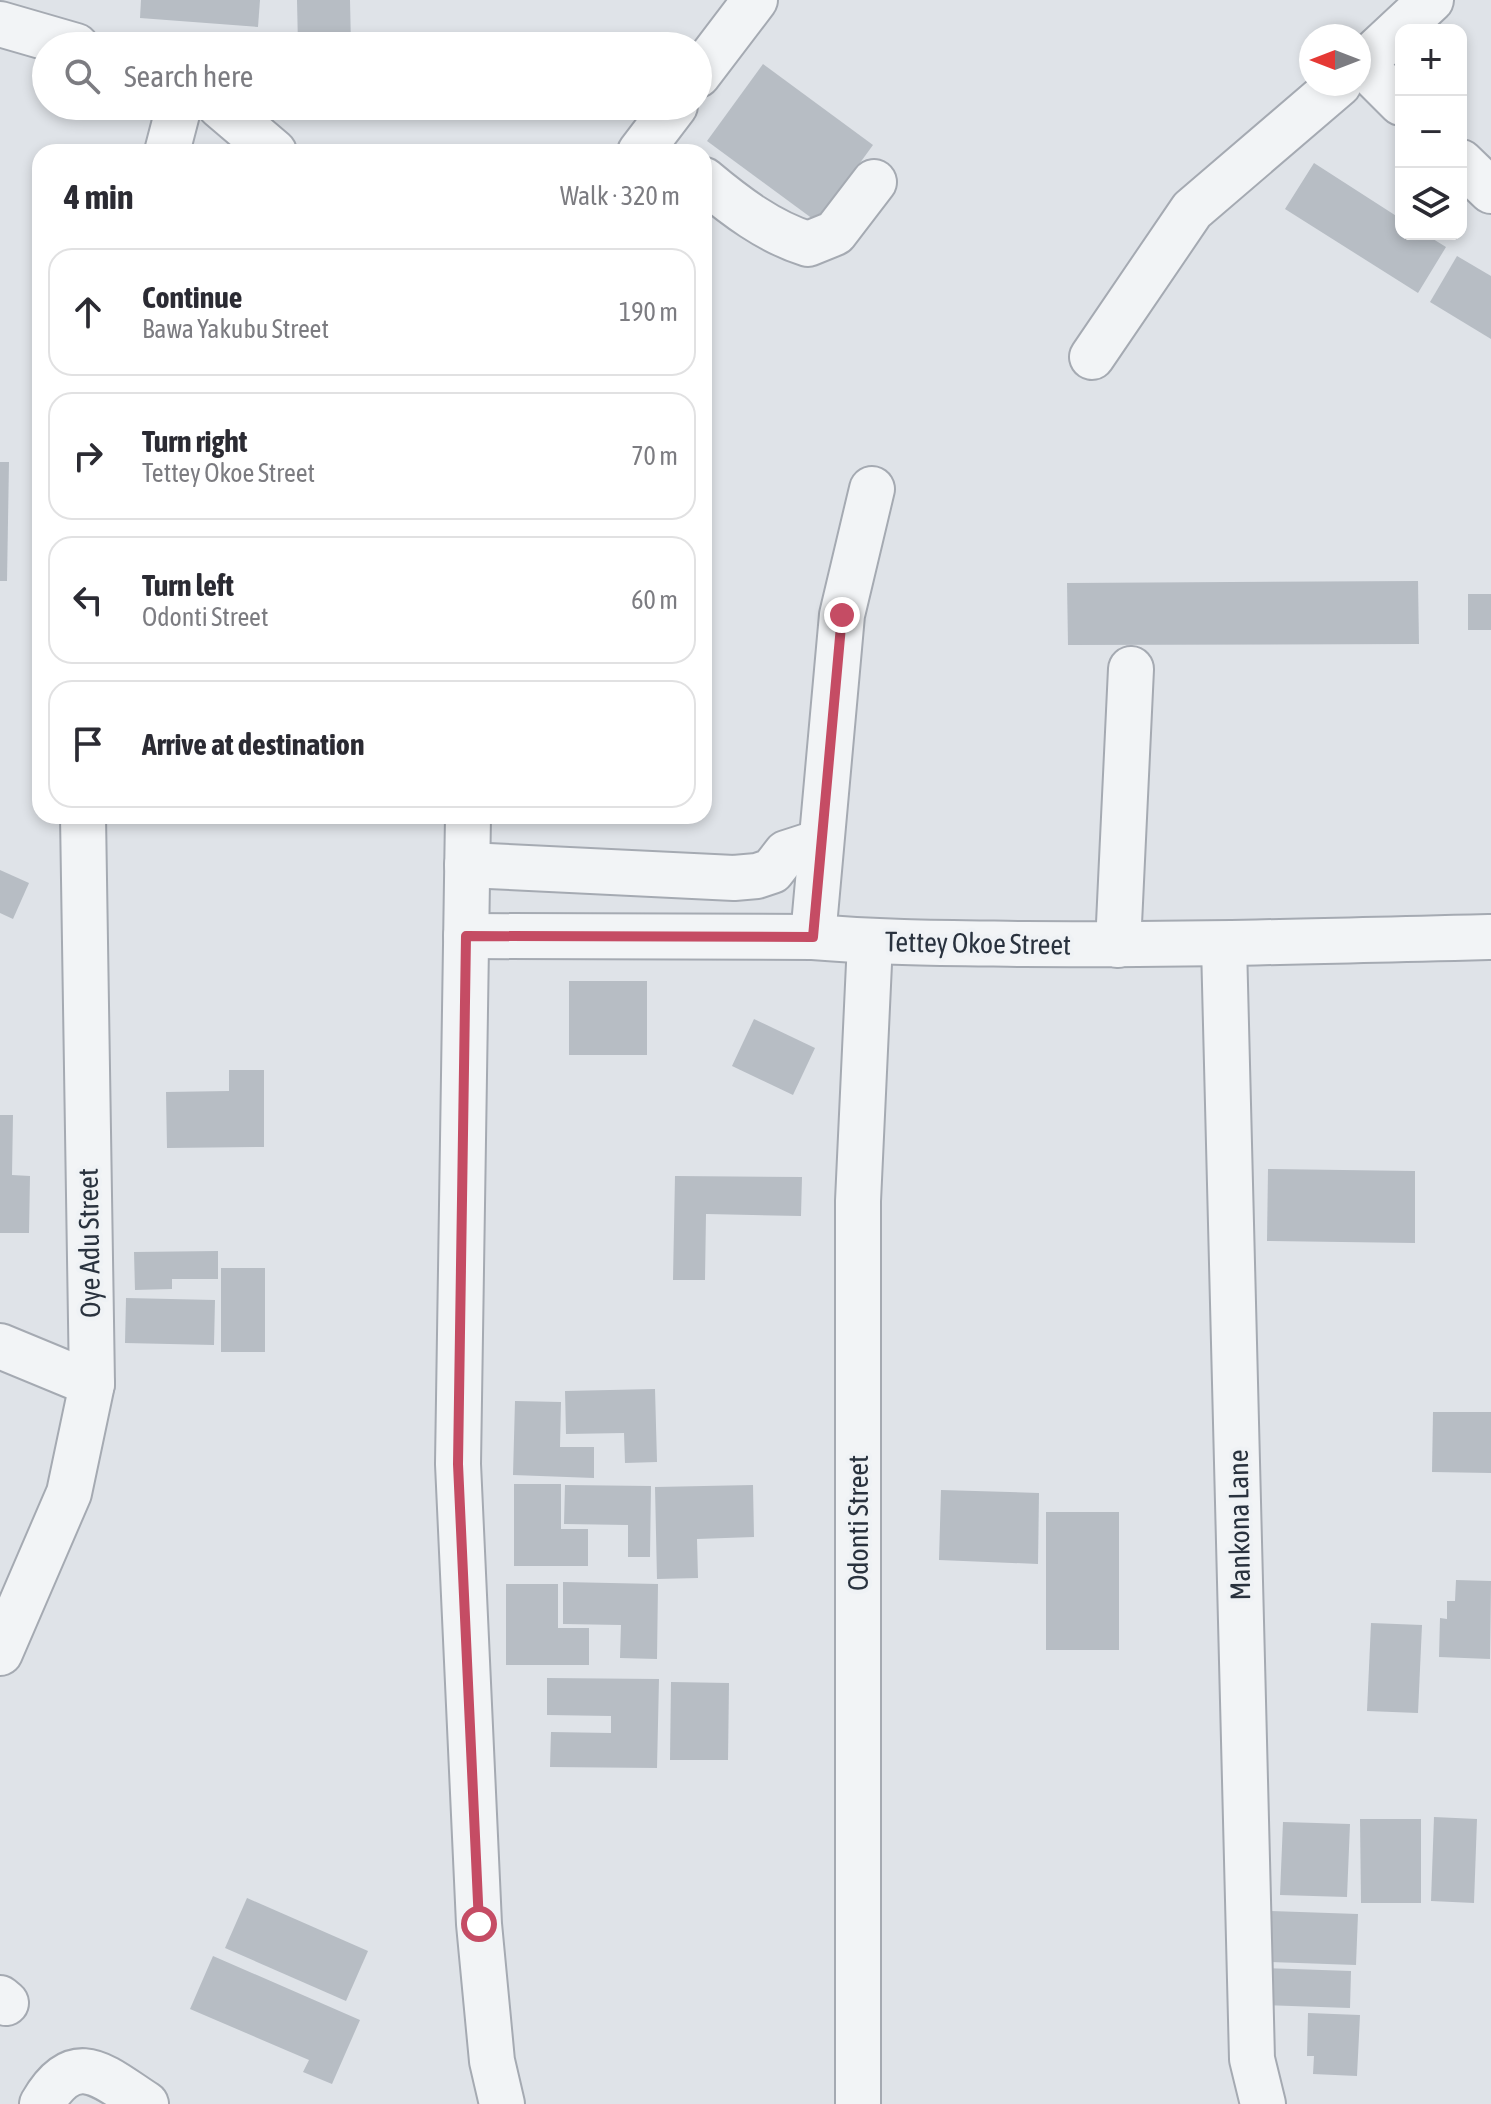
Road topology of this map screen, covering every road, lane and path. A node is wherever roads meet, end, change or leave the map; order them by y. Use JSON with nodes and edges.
{"nodes":[{"id":1,"x":755,"y":0,"type":"edge"},
{"id":2,"x":1431,"y":0,"type":"edge"},
{"id":3,"x":0,"y":24,"type":"edge"},
{"id":4,"x":32,"y":33,"type":"edge"},
{"id":5,"x":1371,"y":55,"type":"edge"},
{"id":6,"x":712,"y":57,"type":"edge"},
{"id":7,"x":1371,"y":84,"type":"edge"},
{"id":8,"x":1325,"y":96,"type":"edge"},
{"id":9,"x":1395,"y":99,"type":"edge"},
{"id":10,"x":175,"y":120,"type":"edge"},
{"id":11,"x":236,"y":120,"type":"edge"},
{"id":12,"x":667,"y":120,"type":"edge"},
{"id":13,"x":169,"y":144,"type":"edge"},
{"id":14,"x":265,"y":144,"type":"edge"},
{"id":15,"x":654,"y":144,"type":"edge"},
{"id":16,"x":1467,"y":168,"type":"edge"},
{"id":17,"x":874,"y":182,"type":"dead end"},
{"id":18,"x":712,"y":187,"type":"edge"},
{"id":19,"x":1491,"y":191,"type":"edge"},
{"id":20,"x":1092,"y":357,"type":"dead end"},
{"id":21,"x":872,"y":489,"type":"dead end"},
{"id":22,"x":1131,"y":669,"type":"dead end"},
{"id":23,"x":83,"y":824,"type":"edge"},
{"id":24,"x":468,"y":824,"type":"edge"},
{"id":25,"x":820,"y":842,"type":"junction"},
{"id":26,"x":467,"y":865,"type":"junction"},
{"id":27,"x":466,"y":936,"type":"junction"},
{"id":28,"x":813,"y":937,"type":"junction"},
{"id":29,"x":1491,"y":937,"type":"edge"},
{"id":30,"x":870,"y":942,"type":"junction"},
{"id":31,"x":1118,"y":945,"type":"junction"},
{"id":32,"x":1224,"y":945,"type":"junction"},
{"id":33,"x":0,"y":1346,"type":"edge"},
{"id":34,"x":92,"y":1384,"type":"junction"},
{"id":35,"x":0,"y":1653,"type":"edge"},
{"id":36,"x":42,"y":2104,"type":"edge"},
{"id":37,"x":146,"y":2104,"type":"edge"},
{"id":38,"x":502,"y":2104,"type":"edge"},
{"id":39,"x":858,"y":2104,"type":"edge"},
{"id":40,"x":1263,"y":2104,"type":"edge"}],
"edges":[{"from":1,"to":6,"type":"street"},
{"from":2,"to":5,"type":"street"},
{"from":3,"to":4,"type":"street"},
{"from":7,"to":9,"type":"street"},
{"from":8,"to":20,"type":"street"},
{"from":10,"to":13,"type":"street"},
{"from":11,"to":14,"type":"street"},
{"from":12,"to":15,"type":"street"},
{"from":16,"to":19,"type":"street"},
{"from":17,"to":18,"type":"street"},
{"from":21,"to":25,"type":"street"},
{"from":22,"to":31,"type":"street"},
{"from":23,"to":34,"type":"street","name":"Oye Adu Street"},
{"from":24,"to":26,"type":"street"},
{"from":25,"to":26,"type":"street"},
{"from":25,"to":28,"type":"street"},
{"from":26,"to":27,"type":"street"},
{"from":27,"to":28,"type":"street","name":"Tettey Okoe Street"},
{"from":27,"to":38,"type":"street"},
{"from":28,"to":30,"type":"street","name":"Tettey Okoe Street"},
{"from":29,"to":32,"type":"street","name":"Tettey Okoe Street"},
{"from":30,"to":31,"type":"street","name":"Tettey Okoe Street"},
{"from":30,"to":39,"type":"street","name":"Odonti Street"},
{"from":31,"to":32,"type":"street","name":"Tettey Okoe Street"},
{"from":32,"to":40,"type":"street","name":"Mankona Lane"},
{"from":33,"to":34,"type":"street"},
{"from":34,"to":35,"type":"street","name":"Oye Adu Street"},
{"from":36,"to":37,"type":"street"}]}
